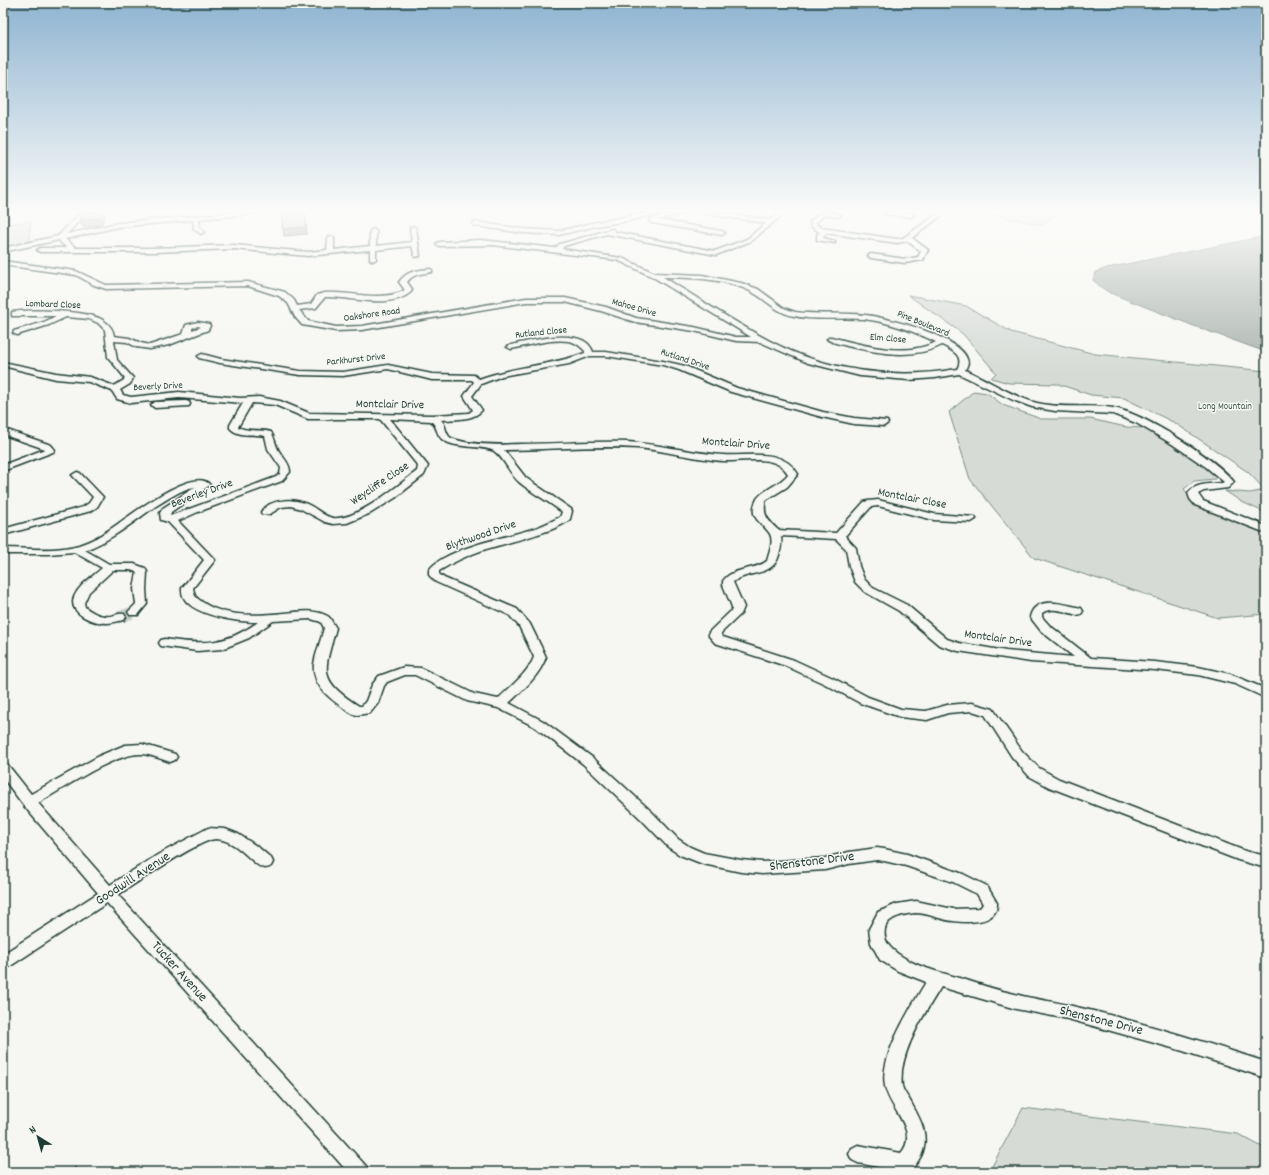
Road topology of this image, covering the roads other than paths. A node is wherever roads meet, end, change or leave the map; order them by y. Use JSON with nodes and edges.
{"nodes":[{"id":1,"x":31,"y":267,"type":"edge"},
{"id":2,"x":636,"y":267,"type":"edge"},
{"id":3,"x":430,"y":271,"type":"dead end"},
{"id":4,"x":653,"y":275,"type":"junction"},
{"id":5,"x":294,"y":309,"type":"junction"},
{"id":6,"x":15,"y":314,"type":"dead end"},
{"id":7,"x":63,"y":315,"type":"junction"},
{"id":8,"x":428,"y":317,"type":"joint"},
{"id":9,"x":17,"y":333,"type":"dead end"},
{"id":10,"x":186,"y":335,"type":"dead end"},
{"id":11,"x":109,"y":338,"type":"junction"},
{"id":12,"x":832,"y":339,"type":"dead end"},
{"id":13,"x":763,"y":340,"type":"junction"},
{"id":14,"x":941,"y":342,"type":"junction"},
{"id":15,"x":511,"y":347,"type":"dead end"},
{"id":16,"x":589,"y":354,"type":"junction"},
{"id":17,"x":202,"y":356,"type":"dead end"},
{"id":18,"x":3,"y":364,"type":"edge"},
{"id":19,"x":960,"y":372,"type":"junction"},
{"id":20,"x":478,"y":382,"type":"junction"},
{"id":21,"x":115,"y":389,"type":"junction"},
{"id":22,"x":143,"y":399,"type":"junction"},
{"id":23,"x":249,"y":400,"type":"junction"},
{"id":24,"x":186,"y":404,"type":"dead end"},
{"id":25,"x":383,"y":416,"type":"junction"},
{"id":26,"x":433,"y":418,"type":"junction"},
{"id":27,"x":884,"y":423,"type":"dead end"},
{"id":28,"x":7,"y":433,"type":"dead end"},
{"id":29,"x":494,"y":447,"type":"junction"},
{"id":30,"x":3,"y":468,"type":"edge"},
{"id":31,"x":77,"y":474,"type":"dead end"},
{"id":32,"x":266,"y":512,"type":"dead end"},
{"id":33,"x":971,"y":519,"type":"dead end"},
{"id":34,"x":172,"y":520,"type":"junction"},
{"id":35,"x":1266,"y":530,"type":"edge"},
{"id":36,"x":3,"y":532,"type":"edge"},
{"id":37,"x":775,"y":533,"type":"junction"},
{"id":38,"x":839,"y":536,"type":"junction"},
{"id":39,"x":78,"y":549,"type":"junction"},
{"id":40,"x":3,"y":551,"type":"edge"},
{"id":41,"x":110,"y":567,"type":"junction"},
{"id":42,"x":1077,"y":611,"type":"dead end"},
{"id":43,"x":134,"y":612,"type":"tunnel mouth"},
{"id":44,"x":120,"y":617,"type":"tunnel mouth"},
{"id":45,"x":270,"y":618,"type":"junction"},
{"id":46,"x":166,"y":643,"type":"dead end"},
{"id":47,"x":1087,"y":661,"type":"junction"},
{"id":48,"x":1266,"y":694,"type":"edge"},
{"id":49,"x":501,"y":704,"type":"junction"},
{"id":50,"x":170,"y":757,"type":"dead end"},
{"id":51,"x":3,"y":768,"type":"edge"},
{"id":52,"x":29,"y":802,"type":"junction"},
{"id":53,"x":266,"y":862,"type":"dead end"},
{"id":54,"x":1266,"y":862,"type":"edge"},
{"id":55,"x":109,"y":895,"type":"junction"},
{"id":56,"x":3,"y":962,"type":"edge"},
{"id":57,"x":937,"y":979,"type":"junction"},
{"id":58,"x":1266,"y":1070,"type":"edge"},
{"id":59,"x":858,"y":1154,"type":"dead end"},
{"id":60,"x":357,"y":1171,"type":"edge"}],
"edges":[{"from":1,"to":5,"type":"street","name":"Oakshore Road"},
{"from":2,"to":4,"type":"street","name":"Pine Boulevard"},
{"from":3,"to":5,"type":"street"},
{"from":4,"to":13,"type":"street","name":"Pine Boulevard"},
{"from":4,"to":14,"type":"street","name":"Pine Boulevard"},
{"from":5,"to":8,"type":"street","name":"Oakshore Road"},
{"from":6,"to":7,"type":"street","name":"Lombard Close"},
{"from":7,"to":9,"type":"street"},
{"from":7,"to":11,"type":"street","name":"Lombard Close"},
{"from":8,"to":13,"type":"street","name":"Mahoe Drive"},
{"from":10,"to":11,"type":"street"},
{"from":11,"to":21,"type":"street","name":"Lombard Close"},
{"from":12,"to":14,"type":"street","name":"Elm Close"},
{"from":13,"to":19,"type":"street","name":"Pine Boulevard"},
{"from":14,"to":19,"type":"street","name":"Pine Boulevard"},
{"from":15,"to":16,"type":"street","name":"Rutland Close"},
{"from":16,"to":20,"type":"street","name":"Rutland Drive"},
{"from":16,"to":27,"type":"street","name":"Rutland Drive"},
{"from":17,"to":20,"type":"street","name":"Parkhurst Drive"},
{"from":18,"to":21,"type":"street","name":"Beverly Drive"},
{"from":19,"to":35,"type":"street"},
{"from":20,"to":26,"type":"street"},
{"from":21,"to":22,"type":"street","name":"Beverly Drive"},
{"from":22,"to":23,"type":"street","name":"Beverly Drive"},
{"from":22,"to":24,"type":"street"},
{"from":23,"to":25,"type":"street","name":"Montclair Drive"},
{"from":23,"to":34,"type":"street","name":"Beverley Drive"},
{"from":25,"to":26,"type":"street","name":"Montclair Drive"},
{"from":25,"to":32,"type":"street","name":"Weycliffe Close"},
{"from":26,"to":29,"type":"street","name":"Montclair Drive"},
{"from":28,"to":30,"type":"street"},
{"from":29,"to":37,"type":"street","name":"Montclair Drive"},
{"from":29,"to":49,"type":"street","name":"Blythwood Drive"},
{"from":31,"to":36,"type":"street"},
{"from":33,"to":38,"type":"street","name":"Montclair Close"},
{"from":34,"to":39,"type":"street","name":"Beverley Drive"},
{"from":34,"to":45,"type":"street","name":"Shenstone Drive"},
{"from":37,"to":38,"type":"street"},
{"from":37,"to":54,"type":"street"},
{"from":38,"to":47,"type":"street","name":"Montclair Drive"},
{"from":39,"to":40,"type":"street","name":"Beverley Drive"},
{"from":39,"to":41,"type":"street"},
{"from":41,"to":43,"type":"street"},
{"from":41,"to":44,"type":"street"},
{"from":42,"to":47,"type":"street"},
{"from":45,"to":46,"type":"street"},
{"from":45,"to":49,"type":"street","name":"Shenstone Drive"},
{"from":47,"to":48,"type":"street","name":"Montclair Drive"},
{"from":49,"to":57,"type":"street","name":"Shenstone Drive"},
{"from":50,"to":52,"type":"street"},
{"from":51,"to":52,"type":"street","name":"Tucker Avenue"},
{"from":52,"to":55,"type":"street","name":"Tucker Avenue"},
{"from":53,"to":55,"type":"street","name":"Goodwill Avenue"},
{"from":55,"to":56,"type":"street","name":"Goodwill Avenue"},
{"from":55,"to":60,"type":"street","name":"Tucker Avenue"},
{"from":57,"to":58,"type":"street","name":"Shenstone Drive"},
{"from":57,"to":59,"type":"street"}]}
